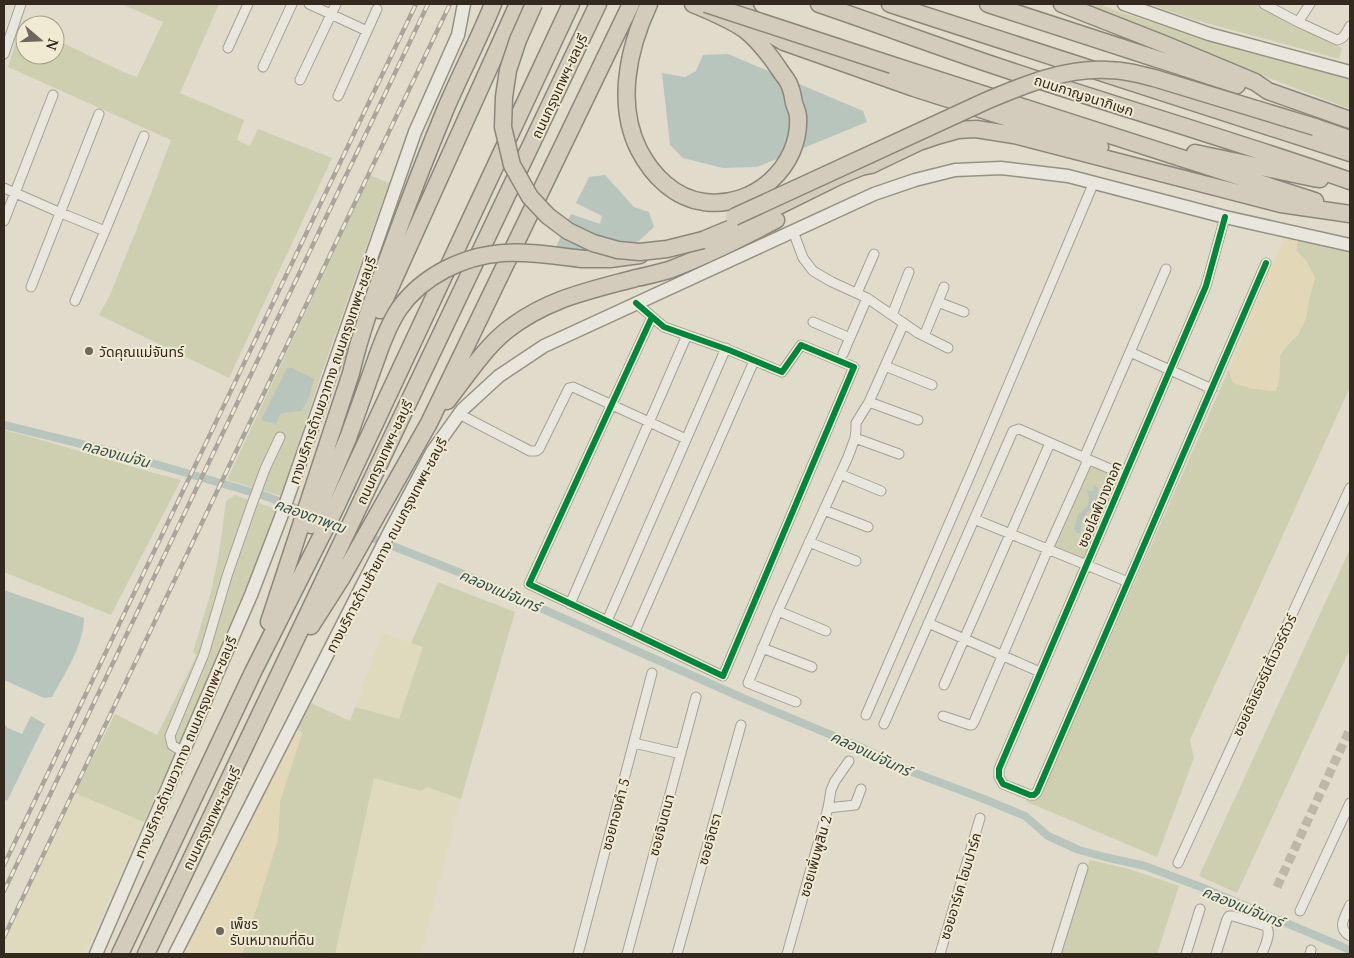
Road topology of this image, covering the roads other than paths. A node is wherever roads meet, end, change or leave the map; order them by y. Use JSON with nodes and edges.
{"nodes":[{"id":1,"x":21,"y":4,"type":"edge"},
{"id":2,"x":248,"y":4,"type":"edge"},
{"id":3,"x":292,"y":4,"type":"edge"},
{"id":4,"x":309,"y":4,"type":"edge"},
{"id":5,"x":336,"y":4,"type":"edge"},
{"id":6,"x":464,"y":4,"type":"edge"},
{"id":7,"x":493,"y":4,"type":"edge"},
{"id":8,"x":518,"y":4,"type":"edge"},
{"id":9,"x":534,"y":4,"type":"edge"},
{"id":10,"x":572,"y":4,"type":"edge"},
{"id":11,"x":598,"y":4,"type":"edge"},
{"id":12,"x":631,"y":4,"type":"edge"},
{"id":13,"x":649,"y":4,"type":"edge"},
{"id":14,"x":693,"y":4,"type":"edge"},
{"id":15,"x":706,"y":4,"type":"edge"},
{"id":16,"x":742,"y":4,"type":"edge"},
{"id":17,"x":820,"y":4,"type":"edge"},
{"id":18,"x":890,"y":4,"type":"edge"},
{"id":19,"x":988,"y":4,"type":"edge"},
{"id":20,"x":1062,"y":4,"type":"edge"},
{"id":21,"x":1124,"y":4,"type":"edge"},
{"id":22,"x":1264,"y":4,"type":"edge"},
{"id":23,"x":1310,"y":4,"type":"edge"},
{"id":24,"x":377,"y":9,"type":"dead end"},
{"id":25,"x":331,"y":14,"type":"junction"},
{"id":26,"x":1298,"y":22,"type":"junction"},
{"id":27,"x":1350,"y":26,"type":"edge"},
{"id":28,"x":368,"y":31,"type":"junction"},
{"id":29,"x":228,"y":48,"type":"dead end"},
{"id":30,"x":4,"y":54,"type":"edge"},
{"id":31,"x":263,"y":67,"type":"dead end"},
{"id":32,"x":1350,"y":72,"type":"edge"},
{"id":33,"x":300,"y":80,"type":"dead end"},
{"id":34,"x":1268,"y":91,"type":"junction"},
{"id":35,"x":53,"y":95,"type":"dead end"},
{"id":36,"x":338,"y":96,"type":"dead end"},
{"id":37,"x":994,"y":98,"type":"junction"},
{"id":38,"x":99,"y":114,"type":"dead end"},
{"id":39,"x":1350,"y":120,"type":"edge"},
{"id":40,"x":144,"y":136,"type":"dead end"},
{"id":41,"x":1350,"y":139,"type":"edge"},
{"id":42,"x":1133,"y":142,"type":"junction"},
{"id":43,"x":1350,"y":153,"type":"edge"},
{"id":44,"x":871,"y":165,"type":"junction"},
{"id":45,"x":1172,"y":176,"type":"junction"},
{"id":46,"x":1350,"y":181,"type":"edge"},
{"id":47,"x":1094,"y":182,"type":"junction"},
{"id":48,"x":4,"y":188,"type":"edge"},
{"id":49,"x":15,"y":193,"type":"junction"},
{"id":50,"x":1350,"y":213,"type":"edge"},
{"id":51,"x":61,"y":214,"type":"junction"},
{"id":52,"x":1225,"y":216,"type":"junction"},
{"id":53,"x":4,"y":221,"type":"edge"},
{"id":54,"x":105,"y":231,"type":"junction"},
{"id":55,"x":793,"y":231,"type":"junction"},
{"id":56,"x":1350,"y":245,"type":"edge"},
{"id":57,"x":874,"y":254,"type":"dead end"},
{"id":58,"x":1266,"y":263,"type":"dead end"},
{"id":59,"x":1166,"y":269,"type":"dead end"},
{"id":60,"x":909,"y":272,"type":"dead end"},
{"id":61,"x":31,"y":287,"type":"dead end"},
{"id":62,"x":944,"y":287,"type":"dead end"},
{"id":63,"x":857,"y":293,"type":"junction"},
{"id":64,"x":867,"y":298,"type":"junction"},
{"id":65,"x":75,"y":301,"type":"dead end"},
{"id":66,"x":938,"y":302,"type":"junction"},
{"id":67,"x":636,"y":303,"type":"junction"},
{"id":68,"x":964,"y":312,"type":"dead end"},
{"id":69,"x":892,"y":315,"type":"junction"},
{"id":70,"x":652,"y":317,"type":"junction"},
{"id":71,"x":813,"y":322,"type":"dead end"},
{"id":72,"x":904,"y":323,"type":"junction"},
{"id":73,"x":687,"y":335,"type":"junction"},
{"id":74,"x":924,"y":336,"type":"junction"},
{"id":75,"x":850,"y":338,"type":"junction"},
{"id":76,"x":726,"y":348,"type":"junction"},
{"id":77,"x":948,"y":348,"type":"dead end"},
{"id":78,"x":1130,"y":352,"type":"junction"},
{"id":79,"x":843,"y":354,"type":"dead end"},
{"id":80,"x":754,"y":361,"type":"junction"},
{"id":81,"x":885,"y":366,"type":"junction"},
{"id":82,"x":1169,"y":369,"type":"junction"},
{"id":83,"x":351,"y":373,"type":"junction"},
{"id":84,"x":932,"y":385,"type":"dead end"},
{"id":85,"x":1212,"y":389,"type":"junction"},
{"id":86,"x":869,"y":402,"type":"junction"},
{"id":87,"x":612,"y":404,"type":"junction"},
{"id":88,"x":459,"y":414,"type":"junction"},
{"id":89,"x":918,"y":420,"type":"dead end"},
{"id":90,"x":649,"y":422,"type":"junction"},
{"id":91,"x":429,"y":423,"type":"junction"},
{"id":92,"x":280,"y":437,"type":"dead end"},
{"id":93,"x":855,"y":438,"type":"junction"},
{"id":94,"x":686,"y":440,"type":"junction"},
{"id":95,"x":1050,"y":443,"type":"junction"},
{"id":96,"x":899,"y":454,"type":"dead end"},
{"id":97,"x":1086,"y":459,"type":"junction"},
{"id":98,"x":840,"y":474,"type":"junction"},
{"id":99,"x":1124,"y":476,"type":"junction"},
{"id":100,"x":1350,"y":488,"type":"edge"},
{"id":101,"x":881,"y":490,"type":"dead end"},
{"id":102,"x":322,"y":503,"type":"junction"},
{"id":103,"x":824,"y":510,"type":"junction"},
{"id":104,"x":974,"y":519,"type":"junction"},
{"id":105,"x":868,"y":527,"type":"dead end"},
{"id":106,"x":311,"y":530,"type":"junction"},
{"id":107,"x":1010,"y":534,"type":"junction"},
{"id":108,"x":809,"y":542,"type":"junction"},
{"id":109,"x":1048,"y":549,"type":"junction"},
{"id":110,"x":856,"y":561,"type":"dead end"},
{"id":111,"x":1086,"y":565,"type":"junction"},
{"id":112,"x":1128,"y":582,"type":"junction"},
{"id":113,"x":570,"y":604,"type":"junction"},
{"id":114,"x":778,"y":611,"type":"junction"},
{"id":115,"x":607,"y":621,"type":"junction"},
{"id":116,"x":928,"y":624,"type":"junction"},
{"id":117,"x":826,"y":631,"type":"dead end"},
{"id":118,"x":634,"y":634,"type":"junction"},
{"id":119,"x":964,"y":639,"type":"junction"},
{"id":120,"x":762,"y":648,"type":"junction"},
{"id":121,"x":1002,"y":656,"type":"junction"},
{"id":122,"x":812,"y":667,"type":"dead end"},
{"id":123,"x":253,"y":672,"type":"junction"},
{"id":124,"x":1040,"y":672,"type":"junction"},
{"id":125,"x":652,"y":673,"type":"dead end"},
{"id":126,"x":944,"y":685,"type":"dead end"},
{"id":127,"x":273,"y":688,"type":"junction"},
{"id":128,"x":696,"y":697,"type":"dead end"},
{"id":129,"x":796,"y":702,"type":"dead end"},
{"id":130,"x":866,"y":715,"type":"dead end"},
{"id":131,"x":943,"y":716,"type":"dead end"},
{"id":132,"x":884,"y":724,"type":"dead end"},
{"id":133,"x":741,"y":725,"type":"dead end"},
{"id":134,"x":634,"y":743,"type":"junction"},
{"id":135,"x":183,"y":752,"type":"junction"},
{"id":136,"x":681,"y":754,"type":"junction"},
{"id":137,"x":850,"y":761,"type":"dead end"},
{"id":138,"x":862,"y":789,"type":"dead end"},
{"id":139,"x":1350,"y":803,"type":"edge"},
{"id":140,"x":828,"y":808,"type":"junction"},
{"id":141,"x":980,"y":818,"type":"dead end"},
{"id":142,"x":1178,"y":863,"type":"dead end"},
{"id":143,"x":1083,"y":868,"type":"dead end"},
{"id":144,"x":1350,"y":905,"type":"edge"},
{"id":145,"x":1200,"y":909,"type":"dead end"},
{"id":146,"x":1300,"y":911,"type":"dead end"},
{"id":147,"x":1350,"y":936,"type":"edge"},
{"id":148,"x":96,"y":954,"type":"edge"},
{"id":149,"x":120,"y":954,"type":"edge"},
{"id":150,"x":146,"y":954,"type":"edge"},
{"id":151,"x":175,"y":954,"type":"edge"},
{"id":152,"x":578,"y":954,"type":"edge"},
{"id":153,"x":627,"y":954,"type":"edge"},
{"id":154,"x":677,"y":954,"type":"edge"},
{"id":155,"x":787,"y":954,"type":"edge"},
{"id":156,"x":940,"y":954,"type":"edge"},
{"id":157,"x":1056,"y":954,"type":"edge"},
{"id":158,"x":1186,"y":954,"type":"edge"},
{"id":159,"x":1216,"y":954,"type":"edge"},
{"id":160,"x":1262,"y":954,"type":"edge"}],
"edges":[{"from":1,"to":30,"type":"street"},
{"from":2,"to":29,"type":"street"},
{"from":3,"to":31,"type":"street"},
{"from":4,"to":25,"type":"street"},
{"from":5,"to":25,"type":"street"},
{"from":6,"to":135,"type":"main road","name":"ทางบริการด้านขวาทาง ถนนกรุงเทพฯ-ชลบุรี"},
{"from":7,"to":83,"type":"highway"},
{"from":8,"to":83,"type":"highway"},
{"from":9,"to":44,"type":"highway","bridge":true},
{"from":10,"to":102,"type":"highway","name":"ถนนกรุงเทพฯ-ชลบุรี"},
{"from":11,"to":127,"type":"highway","name":"ถนนกรุงเทพฯ-ชลบุรี"},
{"from":12,"to":91,"type":"highway"},
{"from":13,"to":14,"type":"highway"},
{"from":15,"to":37,"type":"highway","bridge":true},
{"from":16,"to":45,"type":"highway"},
{"from":17,"to":46,"type":"highway","name":"ถนนกาญจนาภิเษก"},
{"from":18,"to":43,"type":"highway","name":"ถนนกาญจนาภิเษก"},
{"from":19,"to":34,"type":"highway"},
{"from":20,"to":34,"type":"highway"},
{"from":21,"to":32,"type":"main road"},
{"from":22,"to":26,"type":"street"},
{"from":23,"to":26,"type":"street"},
{"from":24,"to":28,"type":"street"},
{"from":25,"to":28,"type":"street"},
{"from":25,"to":33,"type":"street"},
{"from":26,"to":27,"type":"street"},
{"from":28,"to":36,"type":"street"},
{"from":34,"to":39,"type":"highway"},
{"from":35,"to":49,"type":"street"},
{"from":37,"to":41,"type":"highway","bridge":true},
{"from":37,"to":42,"type":"highway"},
{"from":37,"to":102,"type":"highway","bridge":true},
{"from":38,"to":51,"type":"street"},
{"from":40,"to":54,"type":"street"},
{"from":42,"to":46,"type":"highway"},
{"from":42,"to":50,"type":"highway"},
{"from":44,"to":45,"type":"highway"},
{"from":44,"to":91,"type":"highway"},
{"from":45,"to":50,"type":"highway"},
{"from":47,"to":52,"type":"main road","name":"ทางบริการด้านซ้ายทาง ถนนกรุงเทพฯ-ชลบุรี"},
{"from":47,"to":55,"type":"main road","name":"ทางบริการด้านซ้ายทาง ถนนกรุงเทพฯ-ชลบุรี"},
{"from":47,"to":130,"type":"street"},
{"from":48,"to":49,"type":"street"},
{"from":49,"to":51,"type":"street"},
{"from":49,"to":53,"type":"street"},
{"from":51,"to":54,"type":"street"},
{"from":51,"to":61,"type":"street"},
{"from":52,"to":56,"type":"main road","name":"ทางบริการด้านซ้ายทาง ถนนกรุงเทพฯ-ชลบุรี"},
{"from":52,"to":82,"type":"street","name":"ซอยไลฟ์บางกอก"},
{"from":54,"to":65,"type":"street"},
{"from":55,"to":63,"type":"street"},
{"from":55,"to":67,"type":"main road","name":"ทางบริการด้านซ้ายทาง ถนนกรุงเทพฯ-ชลบุรี"},
{"from":57,"to":63,"type":"street"},
{"from":58,"to":85,"type":"street"},
{"from":59,"to":78,"type":"street"},
{"from":60,"to":69,"type":"street"},
{"from":62,"to":66,"type":"street"},
{"from":63,"to":64,"type":"street"},
{"from":64,"to":69,"type":"street"},
{"from":64,"to":75,"type":"street"},
{"from":66,"to":68,"type":"street"},
{"from":66,"to":74,"type":"street"},
{"from":67,"to":70,"type":"street"},
{"from":67,"to":88,"type":"main road","name":"ทางบริการด้านซ้ายทาง ถนนกรุงเทพฯ-ชลบุรี"},
{"from":69,"to":72,"type":"street"},
{"from":70,"to":73,"type":"street"},
{"from":70,"to":87,"type":"street"},
{"from":71,"to":75,"type":"street"},
{"from":72,"to":74,"type":"street"},
{"from":72,"to":81,"type":"street"},
{"from":73,"to":76,"type":"street"},
{"from":73,"to":90,"type":"street"},
{"from":74,"to":77,"type":"street"},
{"from":75,"to":79,"type":"street"},
{"from":76,"to":80,"type":"street"},
{"from":76,"to":94,"type":"street"},
{"from":78,"to":82,"type":"street"},
{"from":78,"to":97,"type":"street"},
{"from":80,"to":118,"type":"street"},
{"from":80,"to":118,"type":"street"},
{"from":81,"to":84,"type":"street"},
{"from":81,"to":86,"type":"street"},
{"from":82,"to":85,"type":"street"},
{"from":82,"to":99,"type":"street","name":"ซอยไลฟ์บางกอก"},
{"from":83,"to":102,"type":"highway"},
{"from":85,"to":112,"type":"street"},
{"from":86,"to":89,"type":"street"},
{"from":86,"to":93,"type":"street"},
{"from":87,"to":88,"type":"street"},
{"from":87,"to":90,"type":"street"},
{"from":87,"to":113,"type":"street"},
{"from":88,"to":151,"type":"main road","name":"ทางบริการด้านซ้ายทาง ถนนกรุงเทพฯ-ชลบุรี"},
{"from":90,"to":94,"type":"street"},
{"from":90,"to":113,"type":"street"},
{"from":91,"to":127,"type":"highway"},
{"from":92,"to":135,"type":"street"},
{"from":93,"to":96,"type":"street"},
{"from":93,"to":98,"type":"street"},
{"from":94,"to":115,"type":"street"},
{"from":95,"to":97,"type":"street"},
{"from":95,"to":104,"type":"street"},
{"from":95,"to":107,"type":"street"},
{"from":97,"to":99,"type":"street"},
{"from":97,"to":109,"type":"street"},
{"from":98,"to":101,"type":"street"},
{"from":98,"to":103,"type":"street"},
{"from":99,"to":111,"type":"street","name":"ซอยไลฟ์บางกอก"},
{"from":100,"to":142,"type":"street","name":"ซอยดิอิเธอร์นิตี้เวอร์ดัวร์"},
{"from":102,"to":106,"type":"highway","name":"ถนนกรุงเทพฯ-ชลบุรี"},
{"from":102,"to":106,"type":"highway"},
{"from":103,"to":105,"type":"street"},
{"from":103,"to":108,"type":"street"},
{"from":104,"to":107,"type":"street"},
{"from":104,"to":116,"type":"street"},
{"from":106,"to":123,"type":"highway","name":"ถนนกรุงเทพฯ-ชลบุรี"},
{"from":106,"to":123,"type":"highway"},
{"from":107,"to":109,"type":"street"},
{"from":107,"to":119,"type":"street"},
{"from":108,"to":110,"type":"street"},
{"from":108,"to":114,"type":"street"},
{"from":109,"to":111,"type":"street"},
{"from":109,"to":121,"type":"street"},
{"from":111,"to":112,"type":"street"},
{"from":111,"to":124,"type":"street","name":"ซอยไลฟ์บางกอก"},
{"from":112,"to":124,"type":"street","name":"ซอยไลฟ์บางกอก"},
{"from":113,"to":115,"type":"street"},
{"from":114,"to":117,"type":"street"},
{"from":114,"to":120,"type":"street"},
{"from":115,"to":118,"type":"street"},
{"from":116,"to":119,"type":"street"},
{"from":116,"to":132,"type":"street"},
{"from":119,"to":121,"type":"street"},
{"from":119,"to":126,"type":"street"},
{"from":120,"to":122,"type":"street"},
{"from":120,"to":129,"type":"street"},
{"from":121,"to":124,"type":"street"},
{"from":121,"to":131,"type":"street"},
{"from":123,"to":149,"type":"highway","name":"ถนนกรุงเทพฯ-ชลบุรี"},
{"from":125,"to":134,"type":"street","name":"ซอยทองคำ 5"},
{"from":127,"to":150,"type":"highway","name":"ถนนกรุงเทพฯ-ชลบุรี"},
{"from":128,"to":136,"type":"street","name":"ซอยจินตนา"},
{"from":133,"to":154,"type":"street","name":"ซอยจิตรา"},
{"from":134,"to":136,"type":"street"},
{"from":134,"to":152,"type":"street","name":"ซอยทองคำ 5"},
{"from":135,"to":148,"type":"main road","name":"ทางบริการด้านขวาทาง ถนนกรุงเทพฯ-ชลบุรี"},
{"from":136,"to":153,"type":"street","name":"ซอยจินตนา"},
{"from":137,"to":140,"type":"street","name":"ซอยเพิ่มพูสิน 2"},
{"from":138,"to":140,"type":"street"},
{"from":139,"to":146,"type":"street"},
{"from":140,"to":155,"type":"street","name":"ซอยเพิ่มพูสิน 2"},
{"from":141,"to":156,"type":"street","name":"ซอยอาร์เค โฮมปาร์ค"},
{"from":143,"to":157,"type":"street"},
{"from":144,"to":147,"type":"street"},
{"from":145,"to":158,"type":"street"},
{"from":159,"to":160,"type":"street"}]}
